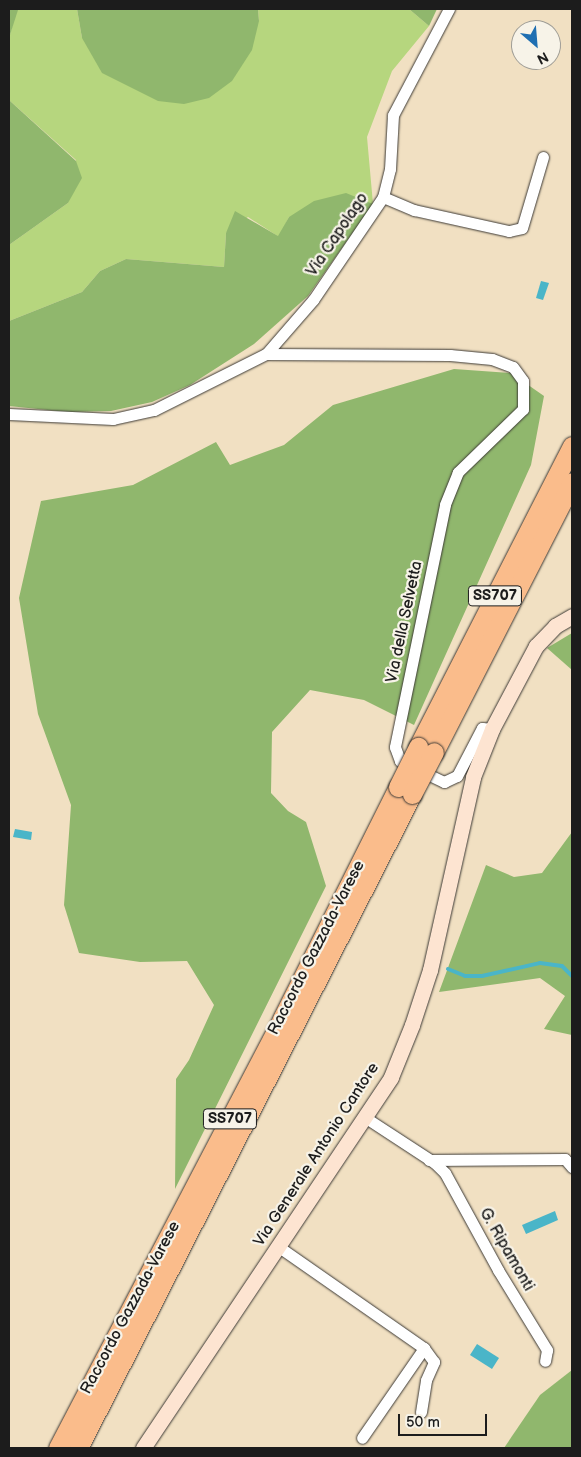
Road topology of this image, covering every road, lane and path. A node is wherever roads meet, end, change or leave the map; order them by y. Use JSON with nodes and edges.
{"nodes":[{"id":1,"x":449,"y":9,"type":"edge"},
{"id":2,"x":543,"y":157,"type":"dead end"},
{"id":3,"x":383,"y":197,"type":"junction"},
{"id":4,"x":266,"y":354,"type":"junction"},
{"id":5,"x":525,"y":392,"type":"joint"},
{"id":6,"x":9,"y":414,"type":"edge"},
{"id":7,"x":572,"y":446,"type":"edge"},
{"id":8,"x":572,"y":482,"type":"edge"},
{"id":9,"x":572,"y":616,"type":"edge"},
{"id":10,"x":492,"y":729,"type":"junction"},
{"id":11,"x":426,"y":749,"type":"junction"},
{"id":12,"x":405,"y":790,"type":"junction"},
{"id":13,"x":366,"y":1118,"type":"junction"},
{"id":14,"x":429,"y":1160,"type":"junction"},
{"id":15,"x":572,"y":1167,"type":"edge"},
{"id":16,"x":279,"y":1247,"type":"junction"},
{"id":17,"x":424,"y":1348,"type":"junction"},
{"id":18,"x":545,"y":1361,"type":"dead end"},
{"id":19,"x":421,"y":1412,"type":"dead end"},
{"id":20,"x":362,"y":1438,"type":"dead end"},
{"id":21,"x":58,"y":1448,"type":"edge"},
{"id":22,"x":78,"y":1448,"type":"edge"},
{"id":23,"x":143,"y":1448,"type":"edge"}],
"edges":[{"from":1,"to":3,"type":"street","name":"Via Capolago"},
{"from":2,"to":3,"type":"street"},
{"from":3,"to":4,"type":"street","name":"Via Capolago"},
{"from":4,"to":5,"type":"street","name":"Via Capolago"},
{"from":4,"to":6,"type":"street","name":"Via Capolago"},
{"from":5,"to":10,"type":"street","name":"Via della Selvetta"},
{"from":7,"to":11,"type":"highway","name":"Raccordo Gazzada-Varese","number":"SS707"},
{"from":8,"to":11,"type":"highway","name":"Raccordo Gazzada-Varese","number":"SS707"},
{"from":9,"to":10,"type":"main road","name":"Via Generale Antonio Cantore"},
{"from":10,"to":13,"type":"main road","name":"Via Generale Antonio Cantore"},
{"from":11,"to":12,"type":"highway","name":"Raccordo Gazzada-Varese","number":"SS707","bridge":true},
{"from":12,"to":21,"type":"highway","name":"Raccordo Gazzada-Varese","number":"SS707"},
{"from":12,"to":22,"type":"highway","name":"Raccordo Gazzada-Varese","number":"SS707"},
{"from":13,"to":14,"type":"street","name":"G. Ripamonti"},
{"from":13,"to":16,"type":"main road","name":"Via Generale Antonio Cantore"},
{"from":14,"to":15,"type":"street"},
{"from":14,"to":18,"type":"street","name":"G. Ripamonti"},
{"from":16,"to":17,"type":"street"},
{"from":16,"to":23,"type":"main road","name":"Via Generale Antonio Cantore"},
{"from":17,"to":19,"type":"street"},
{"from":17,"to":20,"type":"street"}]}
